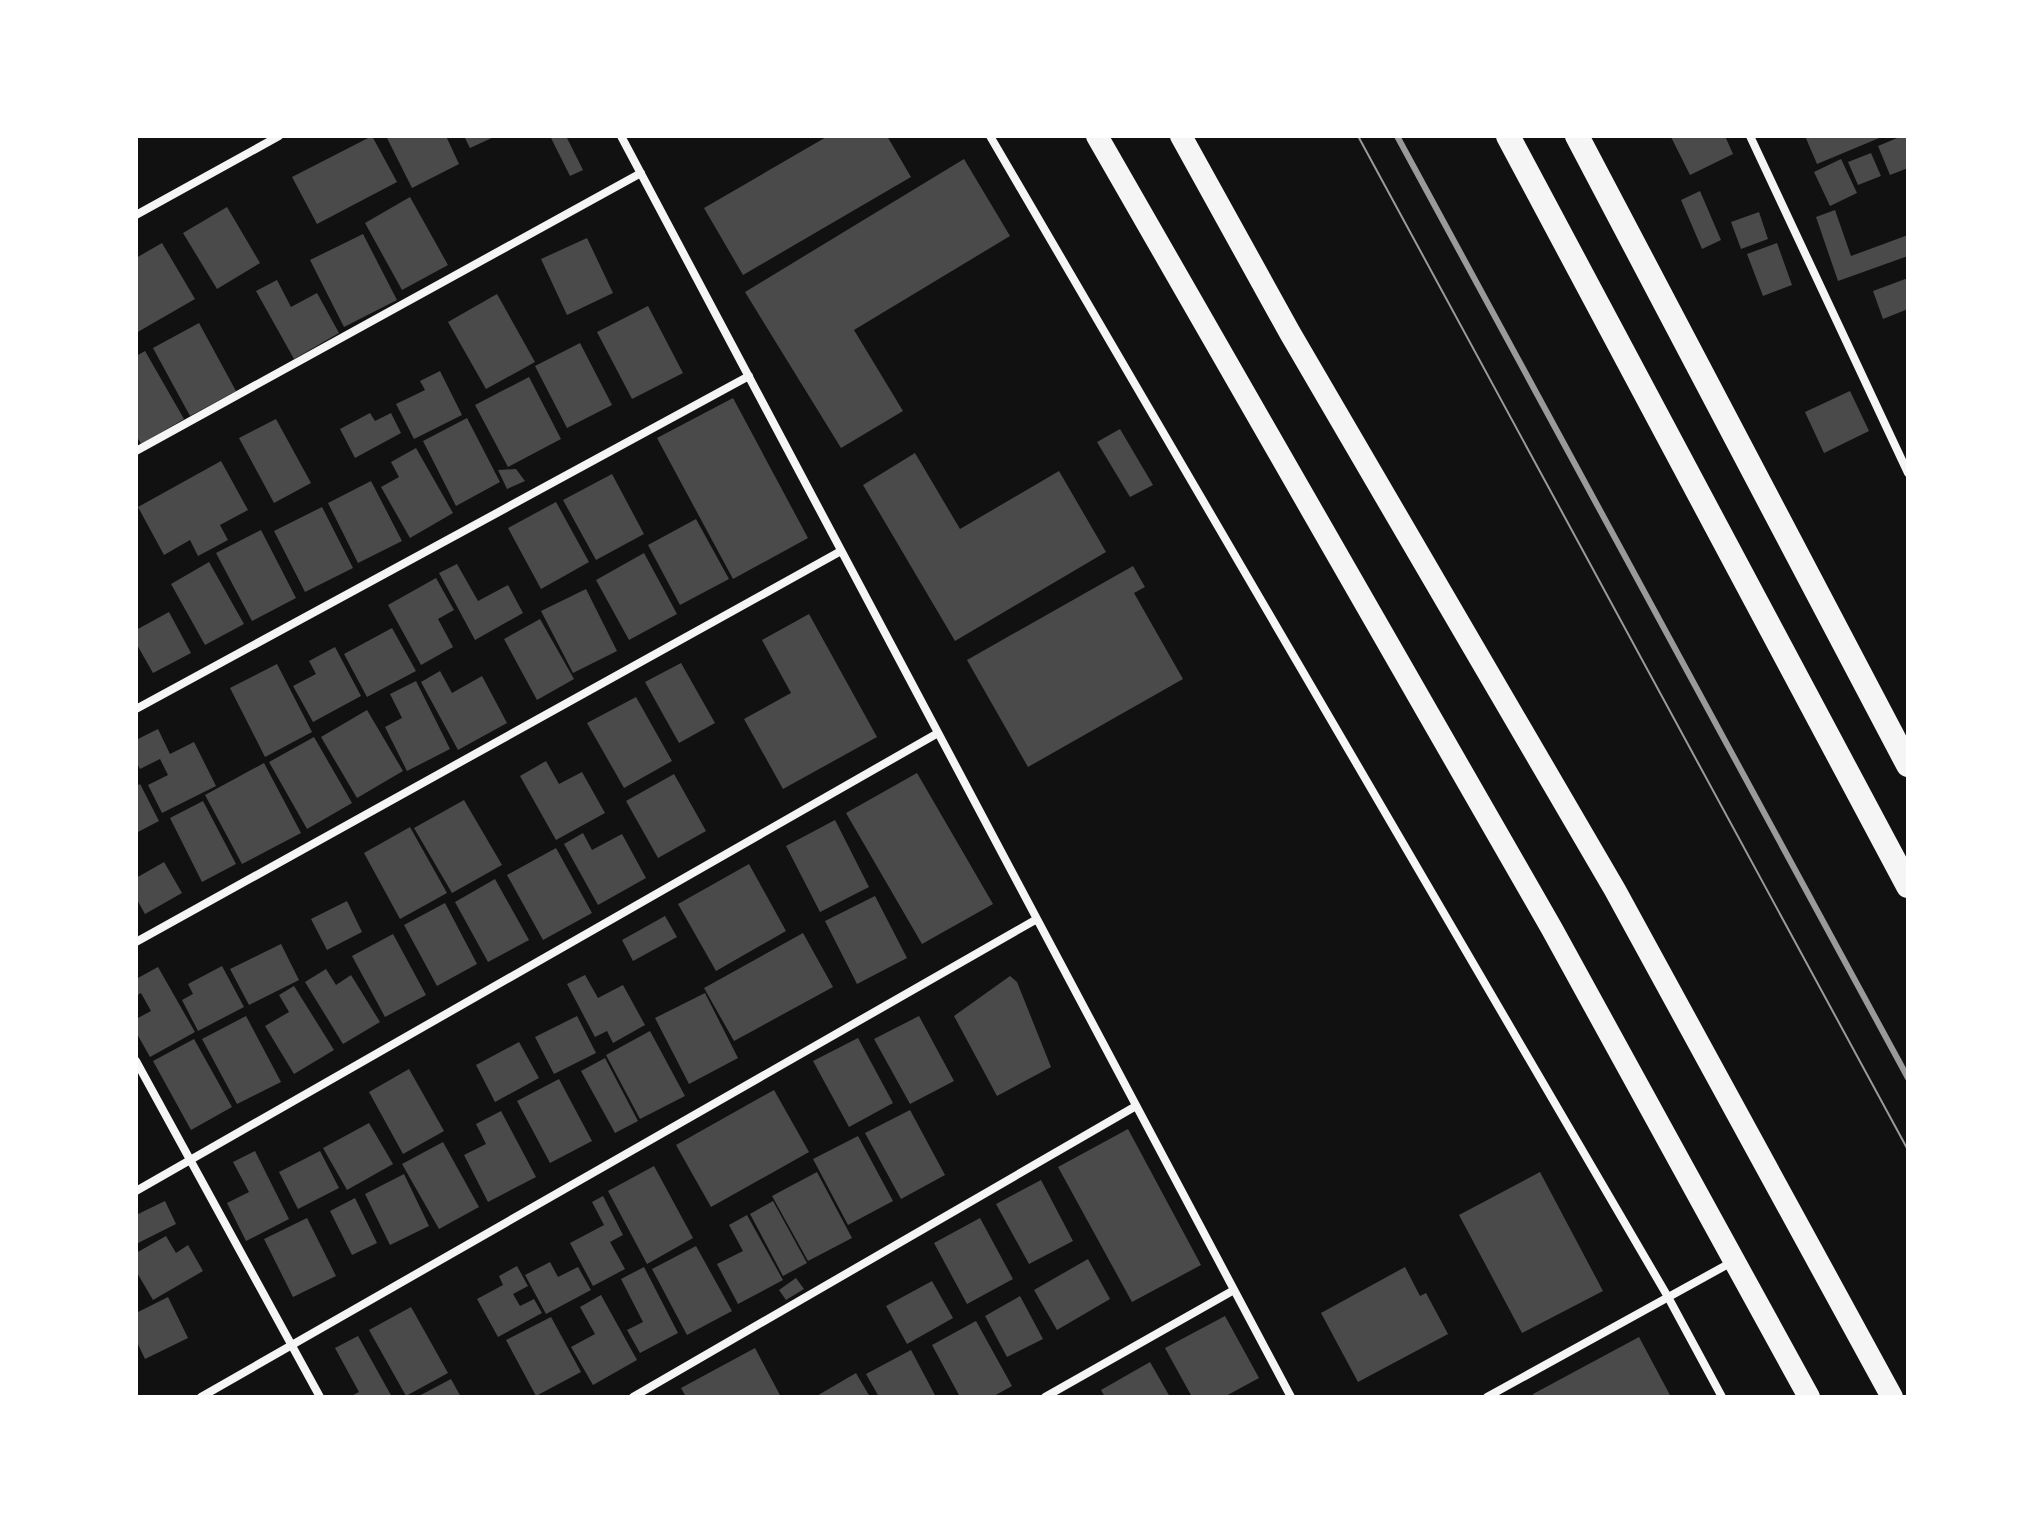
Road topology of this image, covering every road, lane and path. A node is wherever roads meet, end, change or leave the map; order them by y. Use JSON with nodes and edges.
{"nodes":[{"id":1,"x":279,"y":136,"type":"edge"},
{"id":2,"x":621,"y":136,"type":"edge"},
{"id":3,"x":990,"y":136,"type":"edge"},
{"id":4,"x":1097,"y":136,"type":"edge"},
{"id":5,"x":1181,"y":136,"type":"edge"},
{"id":6,"x":1508,"y":136,"type":"edge"},
{"id":7,"x":1577,"y":136,"type":"edge"},
{"id":8,"x":1754,"y":137,"type":"edge"},
{"id":9,"x":641,"y":173,"type":"junction"},
{"id":10,"x":136,"y":215,"type":"edge"},
{"id":11,"x":749,"y":376,"type":"junction"},
{"id":12,"x":136,"y":451,"type":"edge"},
{"id":13,"x":1908,"y":473,"type":"edge"},
{"id":14,"x":841,"y":551,"type":"junction"},
{"id":15,"x":136,"y":709,"type":"edge"},
{"id":16,"x":938,"y":733,"type":"junction"},
{"id":17,"x":1908,"y":765,"type":"edge"},
{"id":18,"x":1908,"y":886,"type":"edge"},
{"id":19,"x":1037,"y":919,"type":"junction"},
{"id":20,"x":136,"y":942,"type":"edge"},
{"id":21,"x":136,"y":1061,"type":"edge"},
{"id":22,"x":1136,"y":1106,"type":"junction"},
{"id":23,"x":191,"y":1160,"type":"junction"},
{"id":24,"x":136,"y":1191,"type":"edge"},
{"id":25,"x":1735,"y":1260,"type":"junction"},
{"id":26,"x":1234,"y":1290,"type":"junction"},
{"id":27,"x":1668,"y":1297,"type":"junction"},
{"id":28,"x":292,"y":1346,"type":"junction"},
{"id":29,"x":201,"y":1397,"type":"edge"},
{"id":30,"x":320,"y":1397,"type":"edge"},
{"id":31,"x":633,"y":1397,"type":"edge"},
{"id":32,"x":1045,"y":1397,"type":"edge"},
{"id":33,"x":1291,"y":1397,"type":"edge"},
{"id":34,"x":1487,"y":1397,"type":"edge"},
{"id":35,"x":1722,"y":1397,"type":"edge"},
{"id":36,"x":1809,"y":1397,"type":"edge"},
{"id":37,"x":1892,"y":1397,"type":"edge"}],
"edges":[{"from":1,"to":10,"type":"street"},
{"from":2,"to":9,"type":"street"},
{"from":3,"to":27,"type":"street"},
{"from":4,"to":25,"type":"highway"},
{"from":5,"to":37,"type":"highway"},
{"from":6,"to":18,"type":"highway"},
{"from":7,"to":17,"type":"highway"},
{"from":8,"to":13,"type":"street"},
{"from":9,"to":11,"type":"street"},
{"from":9,"to":12,"type":"street"},
{"from":11,"to":14,"type":"street"},
{"from":11,"to":15,"type":"street"},
{"from":14,"to":16,"type":"street"},
{"from":14,"to":20,"type":"street"},
{"from":16,"to":19,"type":"street"},
{"from":16,"to":23,"type":"street"},
{"from":19,"to":22,"type":"street"},
{"from":19,"to":28,"type":"street"},
{"from":21,"to":23,"type":"street"},
{"from":22,"to":26,"type":"street"},
{"from":22,"to":31,"type":"street"},
{"from":23,"to":24,"type":"street"},
{"from":23,"to":28,"type":"street"},
{"from":25,"to":27,"type":"street"},
{"from":25,"to":36,"type":"highway"},
{"from":26,"to":32,"type":"street"},
{"from":26,"to":33,"type":"street"},
{"from":27,"to":34,"type":"street"},
{"from":27,"to":35,"type":"street"},
{"from":28,"to":29,"type":"street"},
{"from":28,"to":30,"type":"street"}]}
